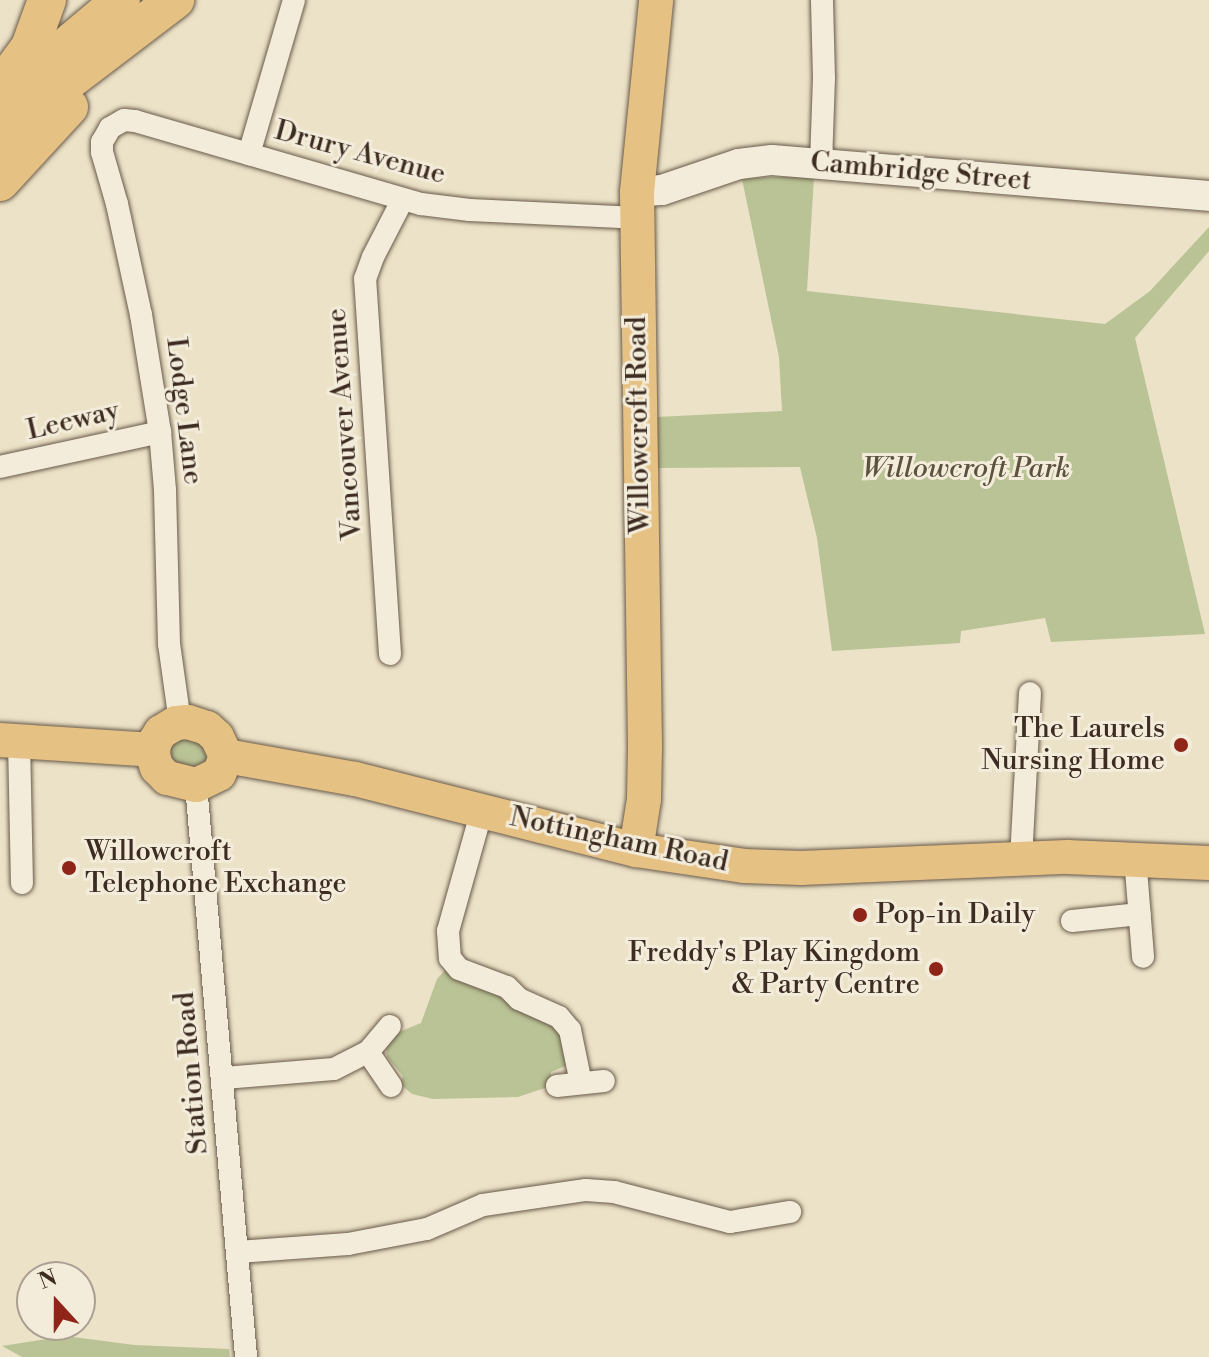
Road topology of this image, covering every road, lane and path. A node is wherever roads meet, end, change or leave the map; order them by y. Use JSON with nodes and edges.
{"nodes":[{"id":1,"x":47,"y":0,"type":"edge"},
{"id":2,"x":175,"y":0,"type":"edge"},
{"id":3,"x":294,"y":0,"type":"edge"},
{"id":4,"x":656,"y":0,"type":"edge"},
{"id":5,"x":822,"y":0,"type":"edge"},
{"id":6,"x":123,"y":18,"type":"edge"},
{"id":7,"x":0,"y":86,"type":"edge"},
{"id":8,"x":0,"y":102,"type":"edge"},
{"id":9,"x":121,"y":121,"type":"joint"},
{"id":10,"x":0,"y":140,"type":"edge"},
{"id":11,"x":249,"y":154,"type":"junction"},
{"id":12,"x":821,"y":163,"type":"junction"},
{"id":13,"x":0,"y":182,"type":"edge"},
{"id":14,"x":1209,"y":196,"type":"edge"},
{"id":15,"x":403,"y":199,"type":"junction"},
{"id":16,"x":637,"y":205,"type":"junction"},
{"id":17,"x":160,"y":432,"type":"junction"},
{"id":18,"x":0,"y":467,"type":"edge"},
{"id":19,"x":390,"y":654,"type":"dead end"},
{"id":20,"x":1030,"y":693,"type":"dead end"},
{"id":21,"x":180,"y":722,"type":"junction"},
{"id":22,"x":10,"y":740,"type":"edge"},
{"id":23,"x":153,"y":750,"type":"junction"},
{"id":24,"x":226,"y":756,"type":"junction"},
{"id":25,"x":196,"y":785,"type":"junction"},
{"id":26,"x":482,"y":810,"type":"junction"},
{"id":27,"x":636,"y":850,"type":"junction"},
{"id":28,"x":1135,"y":857,"type":"junction"},
{"id":29,"x":1021,"y":859,"type":"junction"},
{"id":30,"x":1209,"y":863,"type":"edge"},
{"id":31,"x":22,"y":883,"type":"dead end"},
{"id":32,"x":1140,"y":914,"type":"junction"},
{"id":33,"x":1072,"y":921,"type":"dead end"},
{"id":34,"x":1143,"y":957,"type":"dead end"},
{"id":35,"x":390,"y":1026,"type":"dead end"},
{"id":36,"x":368,"y":1052,"type":"junction"},
{"id":37,"x":224,"y":1078,"type":"junction"},
{"id":38,"x":604,"y":1081,"type":"dead end"},
{"id":39,"x":581,"y":1083,"type":"junction"},
{"id":40,"x":391,"y":1086,"type":"dead end"},
{"id":41,"x":557,"y":1086,"type":"dead end"},
{"id":42,"x":790,"y":1212,"type":"dead end"},
{"id":43,"x":238,"y":1252,"type":"junction"},
{"id":44,"x":246,"y":1357,"type":"edge"}],
"edges":[{"from":1,"to":7,"type":"highway"},
{"from":2,"to":6,"type":"highway"},
{"from":3,"to":11,"type":"street"},
{"from":4,"to":16,"type":"main road","name":"Willowcroft Road"},
{"from":5,"to":12,"type":"street"},
{"from":6,"to":8,"type":"highway"},
{"from":6,"to":10,"type":"highway"},
{"from":6,"to":13,"type":"highway"},
{"from":9,"to":11,"type":"street","name":"Drury Avenue"},
{"from":9,"to":17,"type":"street","name":"Lodge Lane"},
{"from":11,"to":15,"type":"street","name":"Drury Avenue"},
{"from":12,"to":14,"type":"street","name":"Cambridge Street"},
{"from":12,"to":16,"type":"street","name":"Cambridge Street"},
{"from":15,"to":16,"type":"street","name":"Drury Avenue"},
{"from":15,"to":19,"type":"street","name":"Vancouver Avenue"},
{"from":16,"to":27,"type":"main road","name":"Willowcroft Road"},
{"from":17,"to":18,"type":"street","name":"Leeway"},
{"from":17,"to":21,"type":"street","name":"Lodge Lane"},
{"from":20,"to":29,"type":"street"},
{"from":21,"to":23,"type":"main road"},
{"from":21,"to":24,"type":"main road"},
{"from":22,"to":23,"type":"main road"},
{"from":22,"to":31,"type":"street"},
{"from":23,"to":25,"type":"main road"},
{"from":24,"to":25,"type":"main road"},
{"from":24,"to":26,"type":"main road","name":"Nottingham Road"},
{"from":25,"to":37,"type":"street","name":"Station Road"},
{"from":26,"to":27,"type":"main road","name":"Nottingham Road"},
{"from":26,"to":39,"type":"street"},
{"from":27,"to":29,"type":"main road","name":"Nottingham Road"},
{"from":28,"to":29,"type":"main road","name":"Nottingham Road"},
{"from":28,"to":30,"type":"main road","name":"Nottingham Road"},
{"from":28,"to":32,"type":"street"},
{"from":32,"to":33,"type":"street"},
{"from":32,"to":34,"type":"street"},
{"from":35,"to":36,"type":"street"},
{"from":36,"to":37,"type":"street"},
{"from":36,"to":40,"type":"street"},
{"from":37,"to":43,"type":"street","name":"Station Road"},
{"from":38,"to":39,"type":"street"},
{"from":39,"to":41,"type":"street"},
{"from":42,"to":43,"type":"street"},
{"from":43,"to":44,"type":"street","name":"Station Road"}]}
